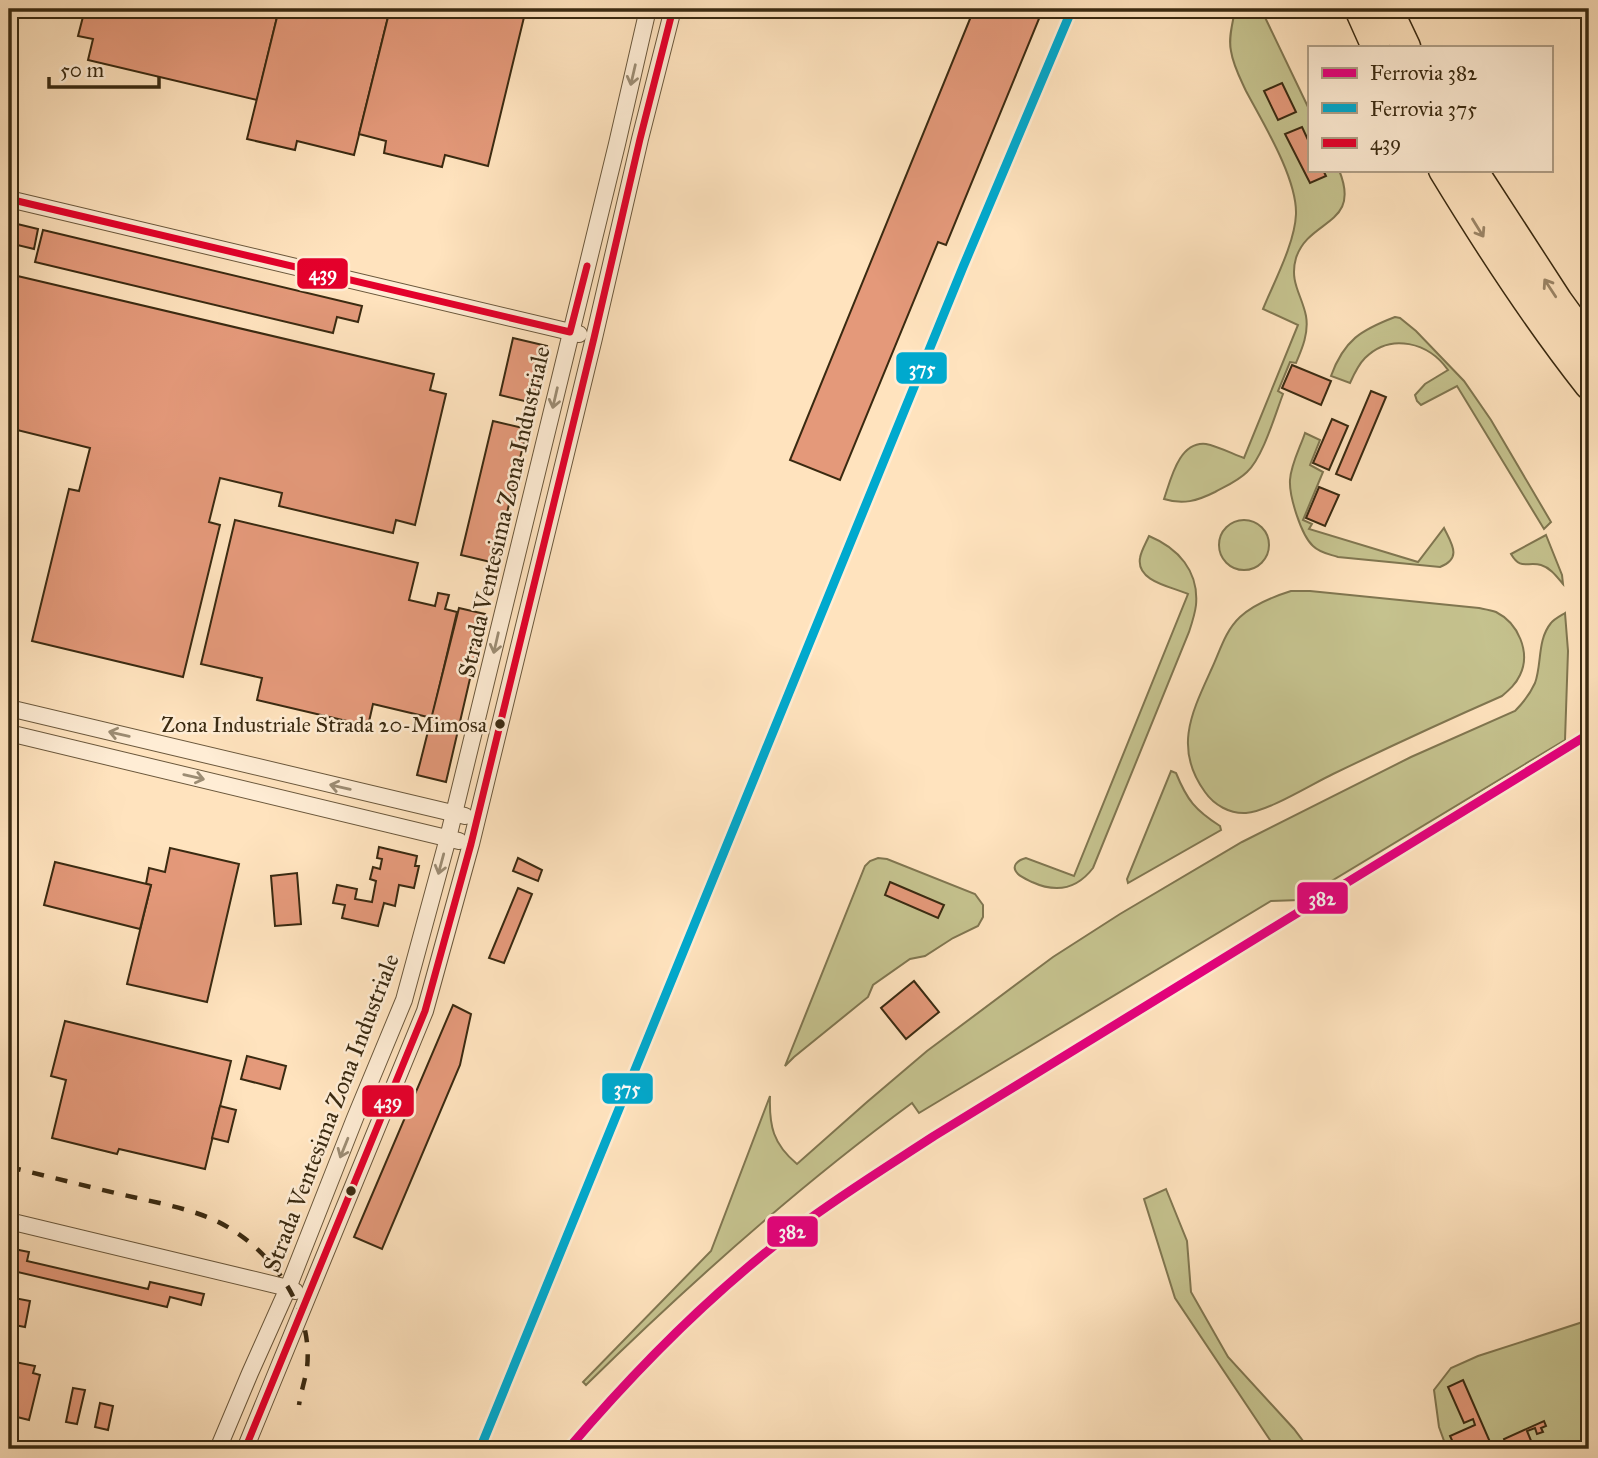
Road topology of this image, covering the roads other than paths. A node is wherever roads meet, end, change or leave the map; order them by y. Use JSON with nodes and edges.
{"nodes":[{"id":1,"x":648,"y":9,"type":"edge"},
{"id":2,"x":673,"y":9,"type":"edge"},
{"id":3,"x":1359,"y":9,"type":"edge"},
{"id":4,"x":1388,"y":9,"type":"edge"},
{"id":5,"x":1376,"y":46,"type":"edge"},
{"id":6,"x":1406,"y":46,"type":"edge"},
{"id":7,"x":1444,"y":172,"type":"edge"},
{"id":8,"x":1474,"y":172,"type":"edge"},
{"id":9,"x":9,"y":199,"type":"edge"},
{"id":10,"x":570,"y":332,"type":"junction"},
{"id":11,"x":594,"y":338,"type":"junction"},
{"id":12,"x":1589,"y":344,"type":"edge"},
{"id":13,"x":1589,"y":385,"type":"edge"},
{"id":14,"x":507,"y":598,"type":"junction"},
{"id":15,"x":530,"y":603,"type":"junction"},
{"id":16,"x":481,"y":704,"type":"junction"},
{"id":17,"x":9,"y":708,"type":"edge"},
{"id":18,"x":504,"y":709,"type":"junction"},
{"id":19,"x":9,"y":733,"type":"edge"},
{"id":20,"x":247,"y":765,"type":"junction"},
{"id":21,"x":242,"y":788,"type":"junction"},
{"id":22,"x":385,"y":798,"type":"junction"},
{"id":23,"x":455,"y":813,"type":"junction"},
{"id":24,"x":477,"y":819,"type":"junction"},
{"id":25,"x":379,"y":821,"type":"junction"},
{"id":26,"x":448,"y":838,"type":"junction"},
{"id":27,"x":471,"y":844,"type":"junction"},
{"id":28,"x":355,"y":1118,"type":"junction"},
{"id":29,"x":378,"y":1126,"type":"junction"},
{"id":30,"x":9,"y":1221,"type":"edge"},
{"id":31,"x":288,"y":1288,"type":"junction"},
{"id":32,"x":309,"y":1297,"type":"junction"},
{"id":33,"x":250,"y":1373,"type":"junction"},
{"id":34,"x":272,"y":1381,"type":"junction"},
{"id":35,"x":230,"y":1420,"type":"junction"},
{"id":36,"x":253,"y":1429,"type":"junction"},
{"id":37,"x":218,"y":1449,"type":"edge"},
{"id":38,"x":244,"y":1449,"type":"edge"}],
"edges":[{"from":1,"to":10,"type":"street","name":"Strada Ventesima Zona Industriale","one_way":true},
{"from":2,"to":11,"type":"street","name":"Strada Ventesima Zona Industriale"},
{"from":3,"to":5,"type":"highway"},
{"from":4,"to":6,"type":"highway"},
{"from":7,"to":13,"type":"highway","one_way":true},
{"from":12,"to":8,"type":"highway","one_way":true},
{"from":9,"to":10,"type":"street"},
{"from":10,"to":11,"type":"street"},
{"from":10,"to":14,"type":"street","name":"Strada Ventesima Zona Industriale","one_way":true},
{"from":11,"to":15,"type":"street","name":"Strada Ventesima Zona Industriale"},
{"from":14,"to":15,"type":"street"},
{"from":14,"to":16,"type":"street","name":"Strada Ventesima Zona Industriale","one_way":true},
{"from":15,"to":18,"type":"street","name":"Strada Ventesima Zona Industriale"},
{"from":16,"to":18,"type":"street"},
{"from":16,"to":23,"type":"street","name":"Strada Ventesima Zona Industriale"},
{"from":20,"to":17,"type":"street","one_way":true},
{"from":18,"to":24,"type":"street","name":"Strada Ventesima Zona Industriale"},
{"from":19,"to":21,"type":"street","one_way":true},
{"from":20,"to":21,"type":"street"},
{"from":22,"to":20,"type":"street","one_way":true},
{"from":21,"to":25,"type":"street"},
{"from":22,"to":23,"type":"street"},
{"from":22,"to":25,"type":"street"},
{"from":23,"to":24,"type":"street"},
{"from":23,"to":26,"type":"street","name":"Strada Ventesima Zona Industriale"},
{"from":24,"to":27,"type":"street","name":"Strada Ventesima Zona Industriale"},
{"from":25,"to":26,"type":"street"},
{"from":26,"to":27,"type":"street"},
{"from":26,"to":28,"type":"street","name":"Strada Ventesima Zona Industriale","one_way":true},
{"from":27,"to":29,"type":"street","name":"Strada Ventesima Zona Industriale"},
{"from":28,"to":29,"type":"street"},
{"from":28,"to":31,"type":"street","name":"Strada Ventesima Zona Industriale","one_way":true},
{"from":29,"to":32,"type":"street","name":"Strada Ventesima Zona Industriale"},
{"from":30,"to":31,"type":"street"},
{"from":31,"to":32,"type":"street"},
{"from":31,"to":33,"type":"street","name":"Strada Ventesima Zona Industriale"},
{"from":32,"to":34,"type":"street","name":"Strada Ventesima Zona Industriale"},
{"from":33,"to":34,"type":"street"},
{"from":33,"to":35,"type":"street","name":"Strada Ventesima Zona Industriale"},
{"from":34,"to":36,"type":"street","name":"Strada Ventesima Zona Industriale"},
{"from":35,"to":36,"type":"street"},
{"from":35,"to":37,"type":"street","name":"Strada Ventesima Zona Industriale"},
{"from":36,"to":38,"type":"street","name":"Strada Ventesima Zona Industriale"}]}
